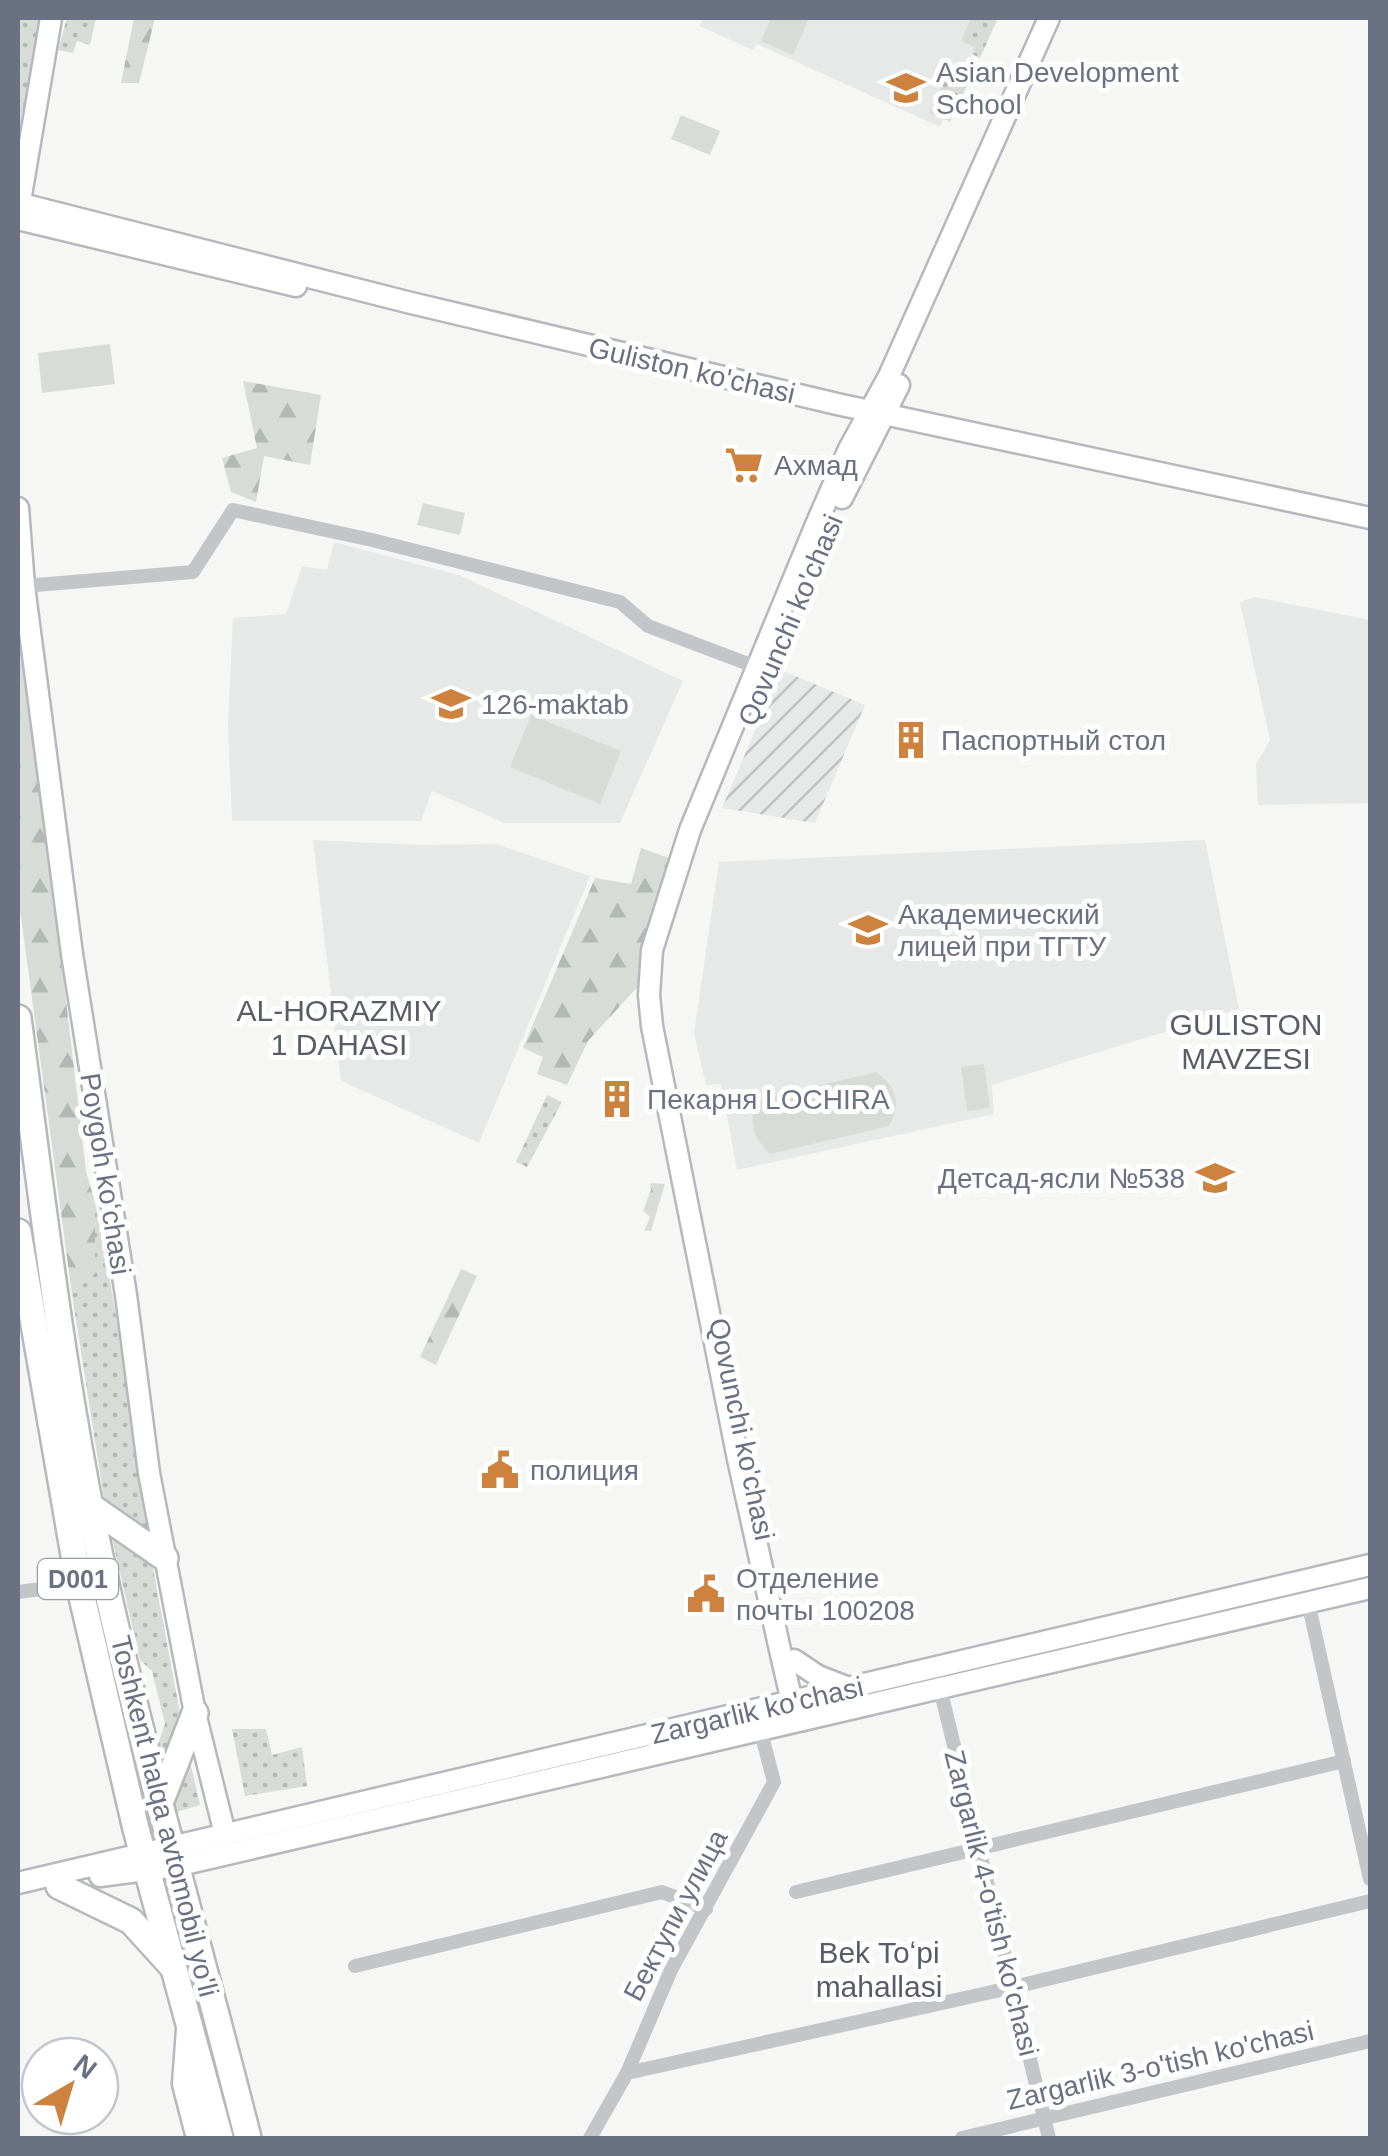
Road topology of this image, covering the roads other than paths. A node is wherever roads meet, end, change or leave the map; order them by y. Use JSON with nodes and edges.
{"nodes":[{"id":1,"x":51,"y":18,"type":"edge"},
{"id":2,"x":1049,"y":18,"type":"edge"},
{"id":3,"x":1062,"y":18,"type":"edge"},
{"id":4,"x":18,"y":211,"type":"edge"},
{"id":5,"x":874,"y":419,"type":"junction"},
{"id":6,"x":18,"y":508,"type":"edge"},
{"id":7,"x":1370,"y":518,"type":"edge"},
{"id":8,"x":1370,"y":531,"type":"edge"},
{"id":9,"x":24,"y":586,"type":"junction"},
{"id":10,"x":762,"y":670,"type":"junction"},
{"id":11,"x":18,"y":1018,"type":"edge"},
{"id":12,"x":18,"y":1232,"type":"edge"},
{"id":13,"x":56,"y":1301,"type":"junction"},
{"id":14,"x":22,"y":1304,"type":"edge"},
{"id":15,"x":90,"y":1506,"type":"junction"},
{"id":16,"x":165,"y":1558,"type":"junction"},
{"id":17,"x":1370,"y":1564,"type":"edge"},
{"id":18,"x":1303,"y":1581,"type":"junction"},
{"id":19,"x":78,"y":1584,"type":"junction"},
{"id":20,"x":1370,"y":1588,"type":"edge"},
{"id":21,"x":18,"y":1592,"type":"edge"},
{"id":22,"x":1308,"y":1602,"type":"junction"},
{"id":23,"x":794,"y":1660,"type":"junction"},
{"id":24,"x":937,"y":1678,"type":"junction"},
{"id":25,"x":851,"y":1688,"type":"junction"},
{"id":26,"x":799,"y":1707,"type":"junction"},
{"id":27,"x":195,"y":1713,"type":"junction"},
{"id":28,"x":758,"y":1720,"type":"junction"},
{"id":29,"x":1344,"y":1761,"type":"junction"},
{"id":30,"x":160,"y":1803,"type":"junction"},
{"id":31,"x":225,"y":1834,"type":"junction"},
{"id":32,"x":978,"y":1847,"type":"junction"},
{"id":33,"x":174,"y":1856,"type":"junction"},
{"id":34,"x":145,"y":1861,"type":"junction"},
{"id":35,"x":1370,"y":1879,"type":"edge"},
{"id":36,"x":18,"y":1884,"type":"edge"},
{"id":37,"x":59,"y":1886,"type":"junction"},
{"id":38,"x":796,"y":1892,"type":"dead end"},
{"id":39,"x":18,"y":1895,"type":"edge"},
{"id":40,"x":1370,"y":1901,"type":"edge"},
{"id":41,"x":706,"y":1909,"type":"junction"},
{"id":42,"x":356,"y":1966,"type":"dead end"},
{"id":43,"x":176,"y":1972,"type":"junction"},
{"id":44,"x":1014,"y":1987,"type":"junction"},
{"id":45,"x":188,"y":2012,"type":"junction"},
{"id":46,"x":1370,"y":2040,"type":"edge"},
{"id":47,"x":627,"y":2072,"type":"junction"},
{"id":48,"x":238,"y":2095,"type":"junction"},
{"id":49,"x":211,"y":2103,"type":"junction"},
{"id":50,"x":1044,"y":2119,"type":"junction"},
{"id":51,"x":198,"y":2138,"type":"edge"},
{"id":52,"x":220,"y":2138,"type":"edge"},
{"id":53,"x":248,"y":2138,"type":"edge"},
{"id":54,"x":590,"y":2138,"type":"edge"},
{"id":55,"x":962,"y":2138,"type":"edge"},
{"id":56,"x":1049,"y":2138,"type":"edge"}],
"edges":[{"from":1,"to":4,"type":"main road"},
{"from":2,"to":5,"type":"main road","name":"Qovunchi ko'chasi"},
{"from":3,"to":5,"type":"main road","name":"Qovunchi ko'chasi"},
{"from":4,"to":5,"type":"main road","name":"Guliston ko'chasi"},
{"from":5,"to":7,"type":"main road","name":"Guliston ko'chasi"},
{"from":5,"to":8,"type":"main road","name":"Guliston ko'chasi"},
{"from":5,"to":10,"type":"main road","name":"Qovunchi ko'chasi"},
{"from":6,"to":9,"type":"main road","name":"Poygoh koʻchasi"},
{"from":9,"to":10,"type":"street"},
{"from":9,"to":16,"type":"main road","name":"Poygoh koʻchasi"},
{"from":10,"to":23,"type":"main road","name":"Qovunchi ko'chasi"},
{"from":10,"to":26,"type":"main road","name":"Qovunchi ko'chasi"},
{"from":11,"to":13,"type":"highway","name":"Toshkent halqa avtomobil yo'li","number":"D001"},
{"from":12,"to":14,"type":"highway","name":"Toshkent halqa avtomobil yo'li","number":"D001"},
{"from":13,"to":14,"type":"street"},
{"from":13,"to":15,"type":"highway","name":"Toshkent halqa avtomobil yo'li","number":"D001"},
{"from":14,"to":19,"type":"highway","name":"Toshkent halqa avtomobil yo'li","number":"D001"},
{"from":15,"to":16,"type":"highway"},
{"from":15,"to":30,"type":"highway","name":"Toshkent halqa avtomobil yo'li","number":"D001"},
{"from":16,"to":27,"type":"main road","name":"Poygoh koʻchasi"},
{"from":17,"to":18,"type":"main road","name":"Zargarlik ko'chasi"},
{"from":18,"to":22,"type":"main road"},
{"from":18,"to":24,"type":"main road","name":"Zargarlik ko'chasi"},
{"from":19,"to":21,"type":"street"},
{"from":19,"to":34,"type":"highway","name":"Toshkent halqa avtomobil yo'li","number":"D001"},
{"from":20,"to":22,"type":"main road","name":"Zargarlik ko'chasi"},
{"from":22,"to":24,"type":"main road","name":"Zargarlik ko'chasi"},
{"from":22,"to":29,"type":"street"},
{"from":23,"to":25,"type":"main road"},
{"from":23,"to":26,"type":"main road","name":"Qovunchi ko'chasi"},
{"from":24,"to":25,"type":"main road","name":"Zargarlik ko'chasi"},
{"from":24,"to":26,"type":"main road","name":"Zargarlik ko'chasi"},
{"from":24,"to":32,"type":"street","name":"Zargarlik 4-o'tish ko'chasi"},
{"from":25,"to":26,"type":"main road","name":"Zargarlik ko'chasi"},
{"from":26,"to":28,"type":"main road","name":"Zargarlik ko'chasi"},
{"from":27,"to":30,"type":"highway"},
{"from":27,"to":31,"type":"main road","name":"Poygoh koʻchasi"},
{"from":28,"to":31,"type":"main road","name":"Zargarlik ko'chasi"},
{"from":28,"to":33,"type":"main road","name":"Zargarlik ko'chasi"},
{"from":28,"to":41,"type":"street","name":"Бектупи улица"},
{"from":29,"to":32,"type":"street"},
{"from":29,"to":35,"type":"street"},
{"from":30,"to":33,"type":"highway","name":"Toshkent halqa avtomobil yo'li","number":"D001"},
{"from":31,"to":33,"type":"main road","name":"Zargarlik ko'chasi"},
{"from":32,"to":38,"type":"street"},
{"from":32,"to":44,"type":"street","name":"Zargarlik 4-o'tish ko'chasi"},
{"from":33,"to":34,"type":"main road","name":"Zargarlik ko'chasi"},
{"from":33,"to":48,"type":"highway","name":"Toshkent halqa avtomobil yo'li","number":"D001"},
{"from":34,"to":36,"type":"main road"},
{"from":34,"to":37,"type":"main road"},
{"from":34,"to":43,"type":"highway","name":"Toshkent halqa avtomobil yo'li","number":"D001"},
{"from":37,"to":39,"type":"main road"},
{"from":37,"to":43,"type":"highway"},
{"from":40,"to":44,"type":"street"},
{"from":41,"to":42,"type":"street"},
{"from":41,"to":47,"type":"street","name":"Бектупи улица"},
{"from":43,"to":45,"type":"highway","name":"Toshkent halqa avtomobil yo'li","number":"D001"},
{"from":44,"to":47,"type":"street"},
{"from":44,"to":50,"type":"street","name":"Zargarlik 4-o'tish ko'chasi"},
{"from":45,"to":49,"type":"highway","name":"Toshkent halqa avtomobil yo'li","number":"D001"},
{"from":45,"to":51,"type":"main road"},
{"from":46,"to":50,"type":"street","name":"Zargarlik 3-o'tish ko'chasi"},
{"from":47,"to":54,"type":"street","name":"Бектупи улица"},
{"from":48,"to":49,"type":"highway"},
{"from":48,"to":53,"type":"highway","name":"Toshkent halqa avtomobil yo'li","number":"D001"},
{"from":49,"to":52,"type":"highway","name":"Toshkent halqa avtomobil yo'li","number":"D001"},
{"from":50,"to":55,"type":"street","name":"Zargarlik 3-o'tish ko'chasi"},
{"from":50,"to":56,"type":"street","name":"Zargarlik 4-o'tish ko'chasi"}]}
